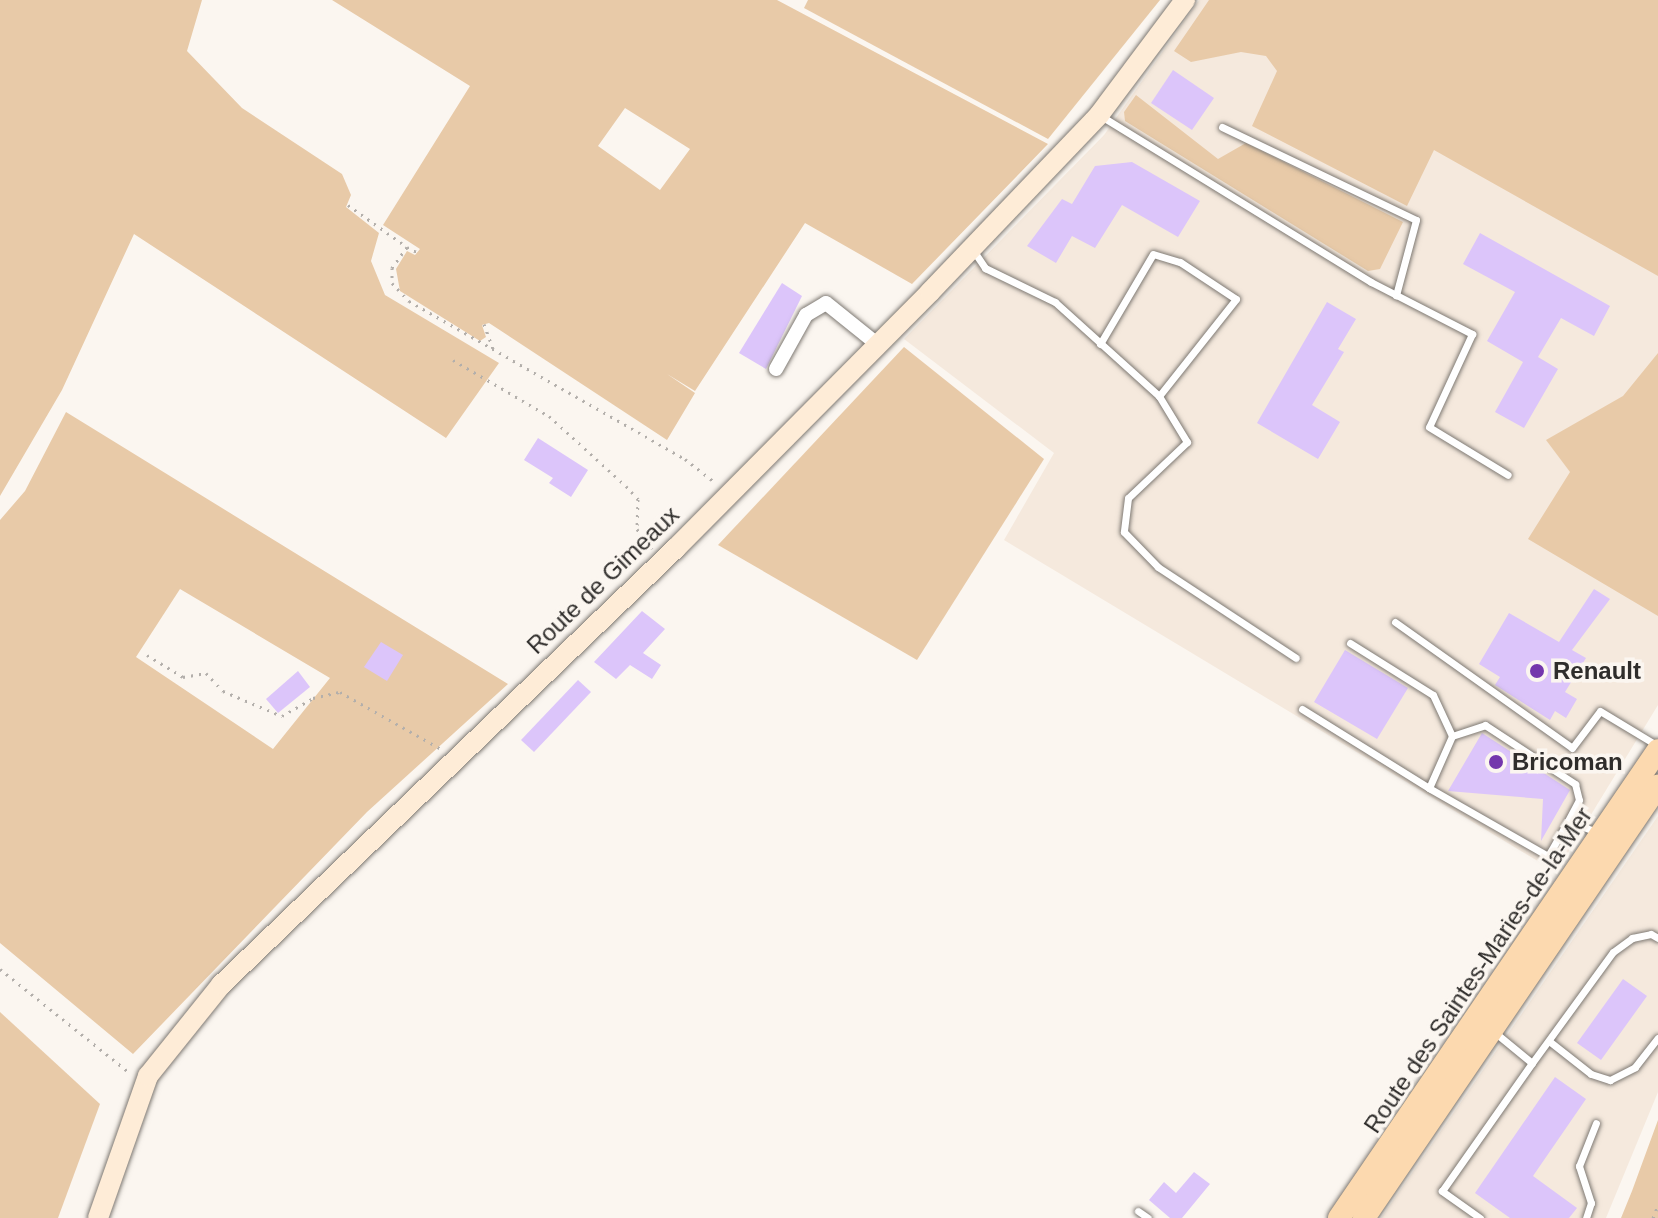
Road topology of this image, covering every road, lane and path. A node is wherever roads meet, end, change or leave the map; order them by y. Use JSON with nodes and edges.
{"nodes":[{"id":1,"x":1185,"y":0,"type":"edge"},
{"id":2,"x":1099,"y":115,"type":"junction"},
{"id":3,"x":1222,"y":127,"type":"dead end"},
{"id":4,"x":348,"y":205,"type":"dead end"},
{"id":5,"x":407,"y":247,"type":"junction"},
{"id":6,"x":971,"y":249,"type":"junction"},
{"id":7,"x":417,"y":252,"type":"dead end"},
{"id":8,"x":1396,"y":295,"type":"junction"},
{"id":9,"x":484,"y":324,"type":"dead end"},
{"id":10,"x":877,"y":344,"type":"junction"},
{"id":11,"x":1100,"y":344,"type":"junction"},
{"id":12,"x":494,"y":351,"type":"junction"},
{"id":13,"x":453,"y":360,"type":"dead end"},
{"id":14,"x":776,"y":369,"type":"dead end"},
{"id":15,"x":1159,"y":396,"type":"junction"},
{"id":16,"x":1508,"y":475,"type":"dead end"},
{"id":17,"x":729,"y":493,"type":"junction"},
{"id":18,"x":661,"y":562,"type":"junction"},
{"id":19,"x":1395,"y":622,"type":"dead end"},
{"id":20,"x":1350,"y":643,"type":"dead end"},
{"id":21,"x":147,"y":655,"type":"dead end"},
{"id":22,"x":1296,"y":658,"type":"dead end"},
{"id":23,"x":1302,"y":709,"type":"dead end"},
{"id":24,"x":1452,"y":736,"type":"junction"},
{"id":25,"x":1658,"y":748,"type":"edge"},
{"id":26,"x":455,"y":757,"type":"junction"},
{"id":27,"x":1658,"y":786,"type":"edge"},
{"id":28,"x":1429,"y":788,"type":"junction"},
{"id":29,"x":1568,"y":821,"type":"junction"},
{"id":30,"x":1611,"y":838,"type":"junction"},
{"id":31,"x":1658,"y":938,"type":"edge"},
{"id":32,"x":0,"y":969,"type":"edge"},
{"id":33,"x":1485,"y":1026,"type":"junction"},
{"id":34,"x":1658,"y":1038,"type":"edge"},
{"id":35,"x":1549,"y":1041,"type":"junction"},
{"id":36,"x":1532,"y":1063,"type":"junction"},
{"id":37,"x":145,"y":1085,"type":"junction"},
{"id":38,"x":1596,"y":1123,"type":"dead end"},
{"id":39,"x":1370,"y":1193,"type":"junction"},
{"id":40,"x":1658,"y":1205,"type":"edge"},
{"id":41,"x":1138,"y":1211,"type":"dead end"},
{"id":42,"x":98,"y":1218,"type":"edge"},
{"id":43,"x":1148,"y":1218,"type":"edge"},
{"id":44,"x":1339,"y":1218,"type":"edge"},
{"id":45,"x":1364,"y":1218,"type":"edge"},
{"id":46,"x":1480,"y":1218,"type":"edge"},
{"id":47,"x":1586,"y":1218,"type":"edge"},
{"id":48,"x":1653,"y":1218,"type":"edge"}],
"edges":[{"from":1,"to":2,"type":"street","name":"Route de Gimeaux"},
{"from":2,"to":6,"type":"street","name":"Route de Gimeaux"},
{"from":2,"to":8,"type":"lane"},
{"from":3,"to":8,"type":"lane"},
{"from":4,"to":5,"type":"path"},
{"from":5,"to":7,"type":"path"},
{"from":5,"to":12,"type":"path"},
{"from":6,"to":10,"type":"street","name":"Route de Gimeaux"},
{"from":6,"to":11,"type":"lane"},
{"from":8,"to":16,"type":"lane"},
{"from":9,"to":12,"type":"path"},
{"from":10,"to":14,"type":"street"},
{"from":10,"to":17,"type":"street","name":"Route de Gimeaux"},
{"from":11,"to":15,"type":"lane"},
{"from":11,"to":15,"type":"lane"},
{"from":12,"to":17,"type":"path"},
{"from":13,"to":18,"type":"path"},
{"from":15,"to":22,"type":"lane"},
{"from":17,"to":18,"type":"street","name":"Route de Gimeaux"},
{"from":18,"to":26,"type":"street","name":"Route de Gimeaux"},
{"from":19,"to":25,"type":"lane"},
{"from":20,"to":24,"type":"lane"},
{"from":21,"to":26,"type":"path"},
{"from":23,"to":28,"type":"lane"},
{"from":24,"to":28,"type":"lane"},
{"from":24,"to":29,"type":"lane"},
{"from":25,"to":30,"type":"main road","name":"Route des Saintes-Maries-de-la-Mer"},
{"from":26,"to":37,"type":"street","name":"Route de Gimeaux"},
{"from":27,"to":30,"type":"main road","name":"Route des Saintes-Maries-de-la-Mer"},
{"from":28,"to":29,"type":"lane"},
{"from":29,"to":30,"type":"lane"},
{"from":30,"to":33,"type":"main road","name":"Route des Saintes-Maries-de-la-Mer"},
{"from":31,"to":35,"type":"lane"},
{"from":32,"to":37,"type":"path"},
{"from":33,"to":36,"type":"lane"},
{"from":33,"to":39,"type":"main road","name":"Route des Saintes-Maries-de-la-Mer"},
{"from":34,"to":35,"type":"lane"},
{"from":35,"to":36,"type":"lane"},
{"from":36,"to":46,"type":"lane"},
{"from":37,"to":42,"type":"street","name":"Route de Gimeaux"},
{"from":38,"to":47,"type":"lane"},
{"from":39,"to":44,"type":"main road","name":"Route des Saintes-Maries-de-la-Mer"},
{"from":39,"to":45,"type":"main road","name":"Route des Saintes-Maries-de-la-Mer"},
{"from":40,"to":48,"type":"path"},
{"from":41,"to":43,"type":"lane"}]}
